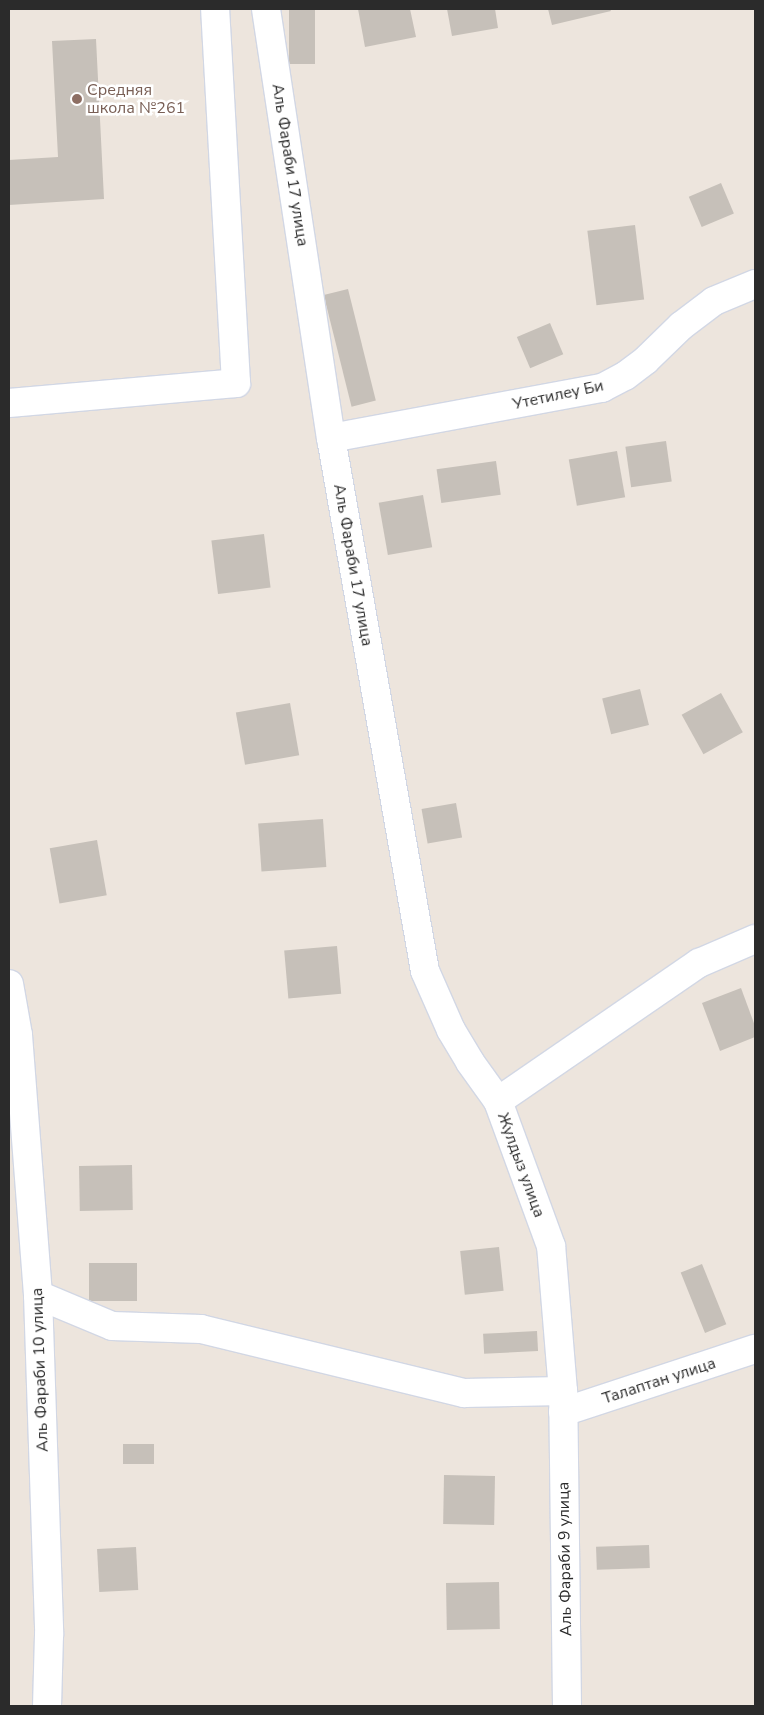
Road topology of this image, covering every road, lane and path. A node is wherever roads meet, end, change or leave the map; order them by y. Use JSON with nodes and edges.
{"nodes":[{"id":1,"x":214,"y":9,"type":"edge"},
{"id":2,"x":266,"y":9,"type":"edge"},
{"id":3,"x":755,"y":284,"type":"edge"},
{"id":4,"x":9,"y":403,"type":"edge"},
{"id":5,"x":331,"y":438,"type":"junction"},
{"id":6,"x":755,"y":939,"type":"edge"},
{"id":7,"x":9,"y":984,"type":"edge"},
{"id":8,"x":498,"y":1101,"type":"junction"},
{"id":9,"x":38,"y":1295,"type":"junction"},
{"id":10,"x":755,"y":1349,"type":"edge"},
{"id":11,"x":563,"y":1401,"type":"junction"},
{"id":12,"x":47,"y":1706,"type":"edge"},
{"id":13,"x":566,"y":1706,"type":"edge"}],
"edges":[{"from":1,"to":4,"type":"street"},
{"from":2,"to":5,"type":"street","name":"Аль Фараби 17 улица"},
{"from":3,"to":5,"type":"street","name":"Утетилеу Би"},
{"from":5,"to":8,"type":"street","name":"Аль Фараби 17 улица"},
{"from":6,"to":8,"type":"street","name":"Жулдыз улица"},
{"from":7,"to":9,"type":"street","name":"Аль Фараби 10 улица"},
{"from":8,"to":11,"type":"street","name":"Жулдыз улица"},
{"from":9,"to":11,"type":"street","name":"Талаптан улица"},
{"from":9,"to":12,"type":"street","name":"Аль Фараби 10 улица"},
{"from":10,"to":11,"type":"street","name":"Талаптан улица"},
{"from":11,"to":13,"type":"street","name":"Аль Фараби 9 улица"}]}
